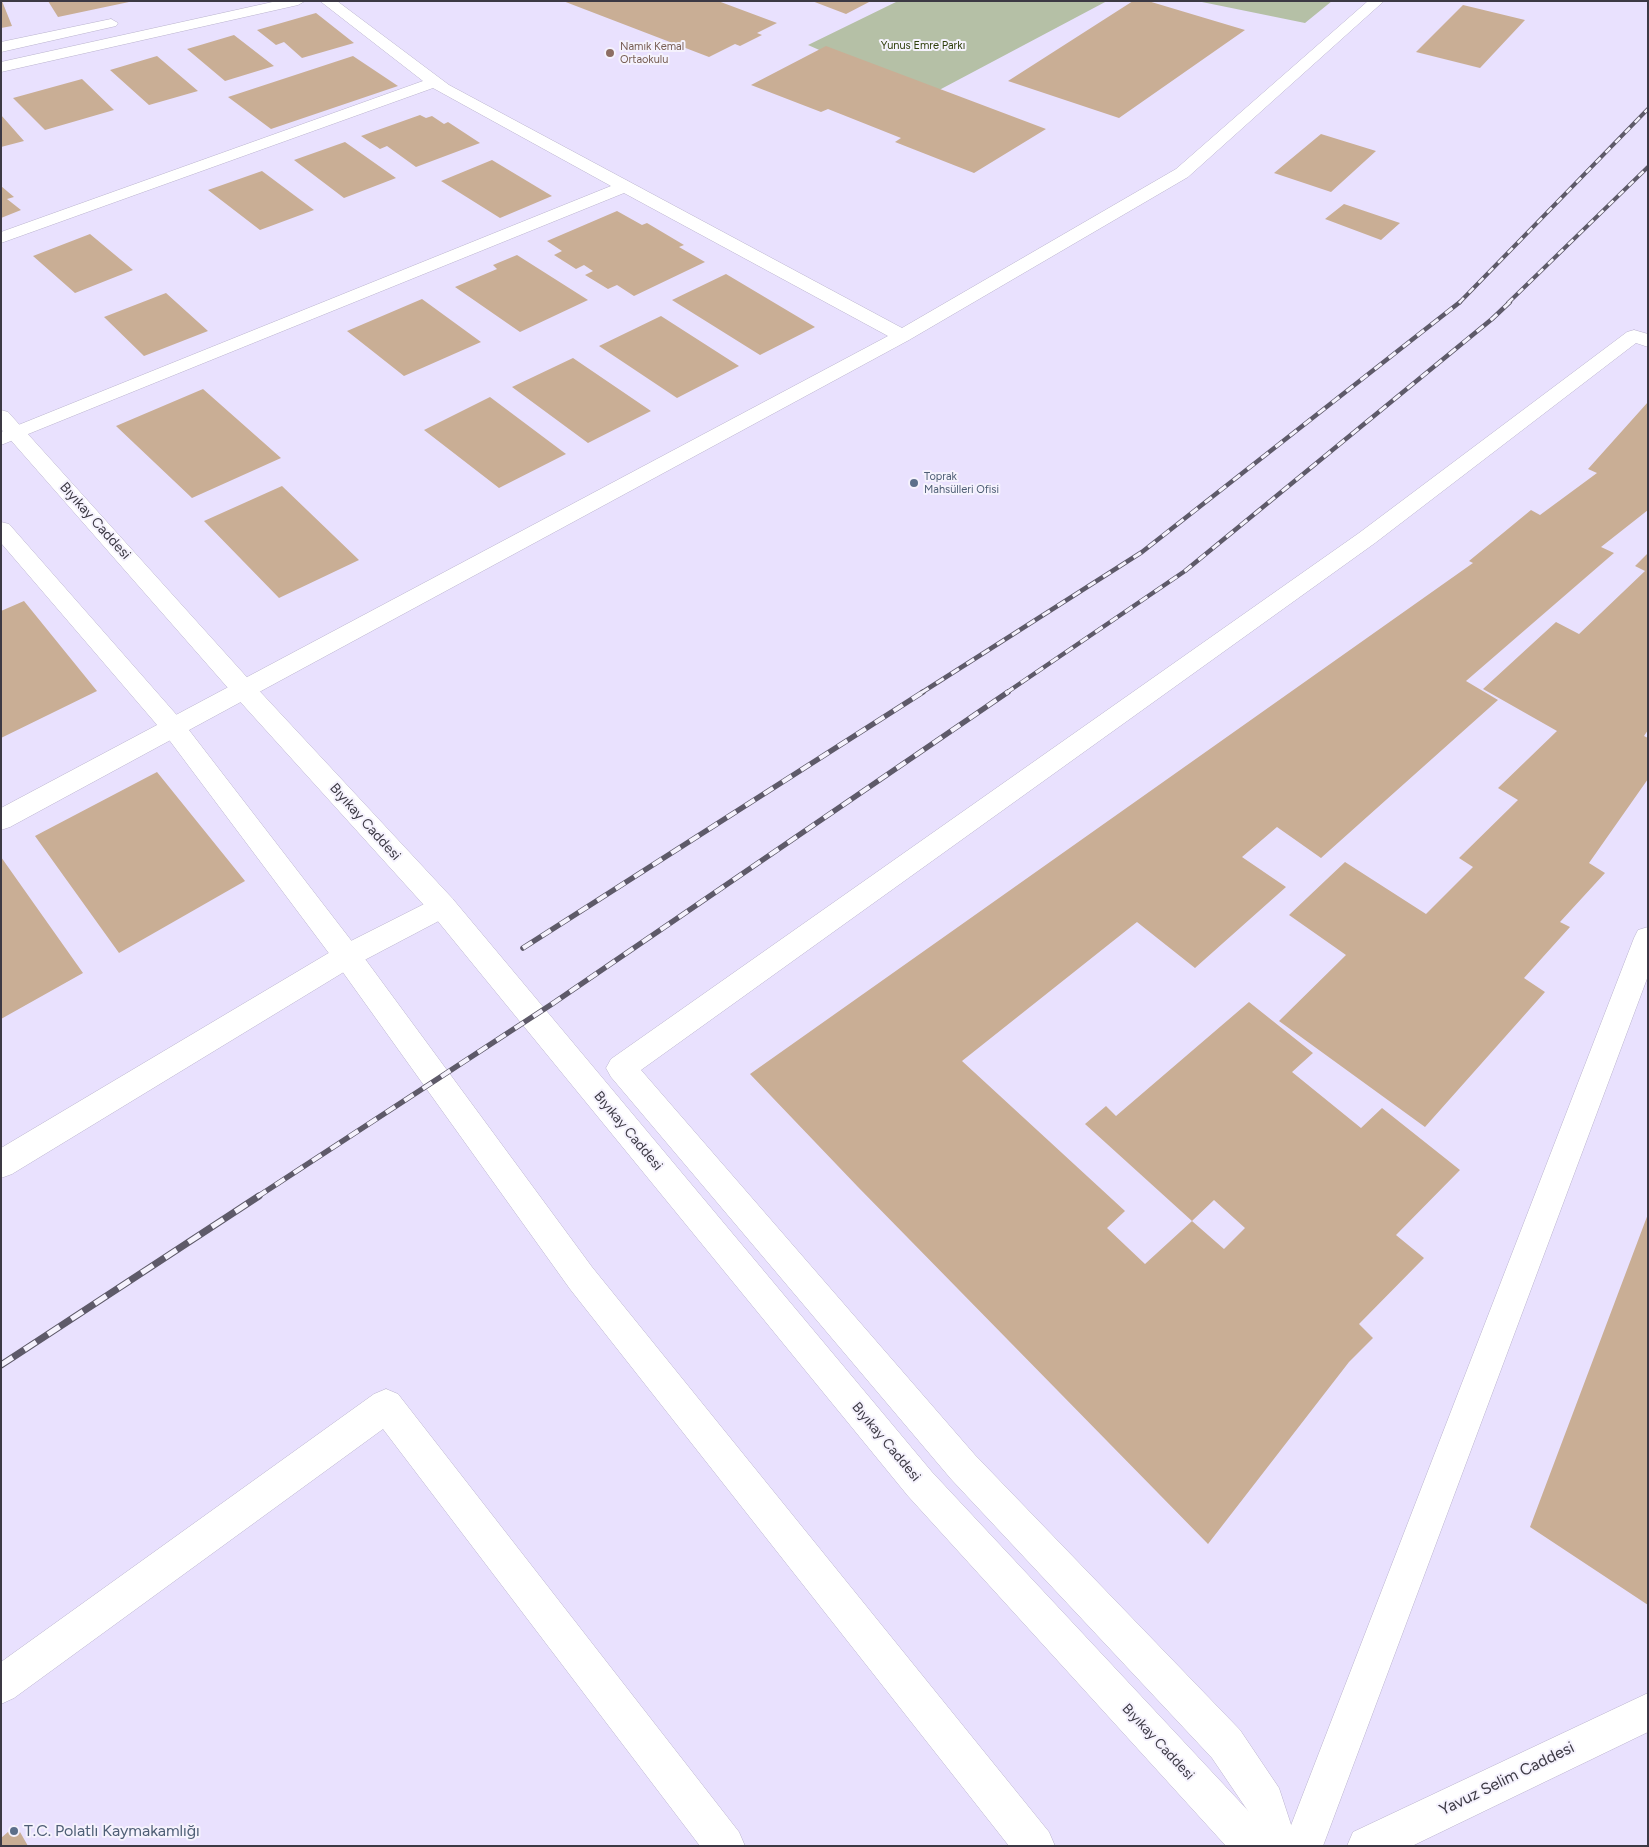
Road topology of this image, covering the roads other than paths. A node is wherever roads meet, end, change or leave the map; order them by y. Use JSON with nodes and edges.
{"nodes":[{"id":1,"x":298,"y":1,"type":"edge"},
{"id":2,"x":327,"y":1,"type":"edge"},
{"id":3,"x":1377,"y":1,"type":"edge"},
{"id":4,"x":126,"y":20,"type":"dead end"},
{"id":5,"x":1,"y":47,"type":"edge"},
{"id":6,"x":1,"y":67,"type":"edge"},
{"id":7,"x":435,"y":82,"type":"junction"},
{"id":8,"x":624,"y":187,"type":"junction"},
{"id":9,"x":1,"y":238,"type":"edge"},
{"id":10,"x":902,"y":336,"type":"junction"},
{"id":11,"x":1648,"y":341,"type":"edge"},
{"id":12,"x":6,"y":429,"type":"edge"},
{"id":13,"x":1,"y":529,"type":"edge"},
{"id":14,"x":244,"y":690,"type":"junction"},
{"id":15,"x":173,"y":727,"type":"junction"},
{"id":16,"x":1,"y":820,"type":"edge"},
{"id":17,"x":442,"y":906,"type":"junction"},
{"id":18,"x":1648,"y":938,"type":"edge"},
{"id":19,"x":347,"y":956,"type":"junction"},
{"id":20,"x":1,"y":1164,"type":"edge"},
{"id":21,"x":1,"y":1685,"type":"edge"},
{"id":22,"x":1648,"y":1712,"type":"edge"},
{"id":23,"x":725,"y":1846,"type":"edge"},
{"id":24,"x":1035,"y":1846,"type":"edge"},
{"id":25,"x":1254,"y":1846,"type":"edge"},
{"id":26,"x":1278,"y":1846,"type":"edge"},
{"id":27,"x":1303,"y":1846,"type":"edge"},
{"id":28,"x":1367,"y":1846,"type":"edge"}],
"edges":[{"from":1,"to":6,"type":"street"},
{"from":2,"to":7,"type":"street"},
{"from":3,"to":10,"type":"street"},
{"from":4,"to":5,"type":"street"},
{"from":7,"to":8,"type":"street"},
{"from":7,"to":9,"type":"street"},
{"from":8,"to":10,"type":"street"},
{"from":8,"to":12,"type":"street"},
{"from":10,"to":14,"type":"street"},
{"from":11,"to":26,"type":"street"},
{"from":12,"to":14,"type":"street","name":"Bıyıkay Caddesi"},
{"from":13,"to":15,"type":"street"},
{"from":14,"to":15,"type":"street"},
{"from":14,"to":17,"type":"street","name":"Bıyıkay Caddesi"},
{"from":15,"to":16,"type":"street"},
{"from":15,"to":19,"type":"street"},
{"from":17,"to":19,"type":"street"},
{"from":17,"to":25,"type":"street","name":"Bıyıkay Caddesi"},
{"from":18,"to":27,"type":"street"},
{"from":19,"to":20,"type":"street"},
{"from":19,"to":24,"type":"street"},
{"from":21,"to":23,"type":"street"},
{"from":22,"to":28,"type":"street","name":"Yavuz Selim Caddesi"}]}
